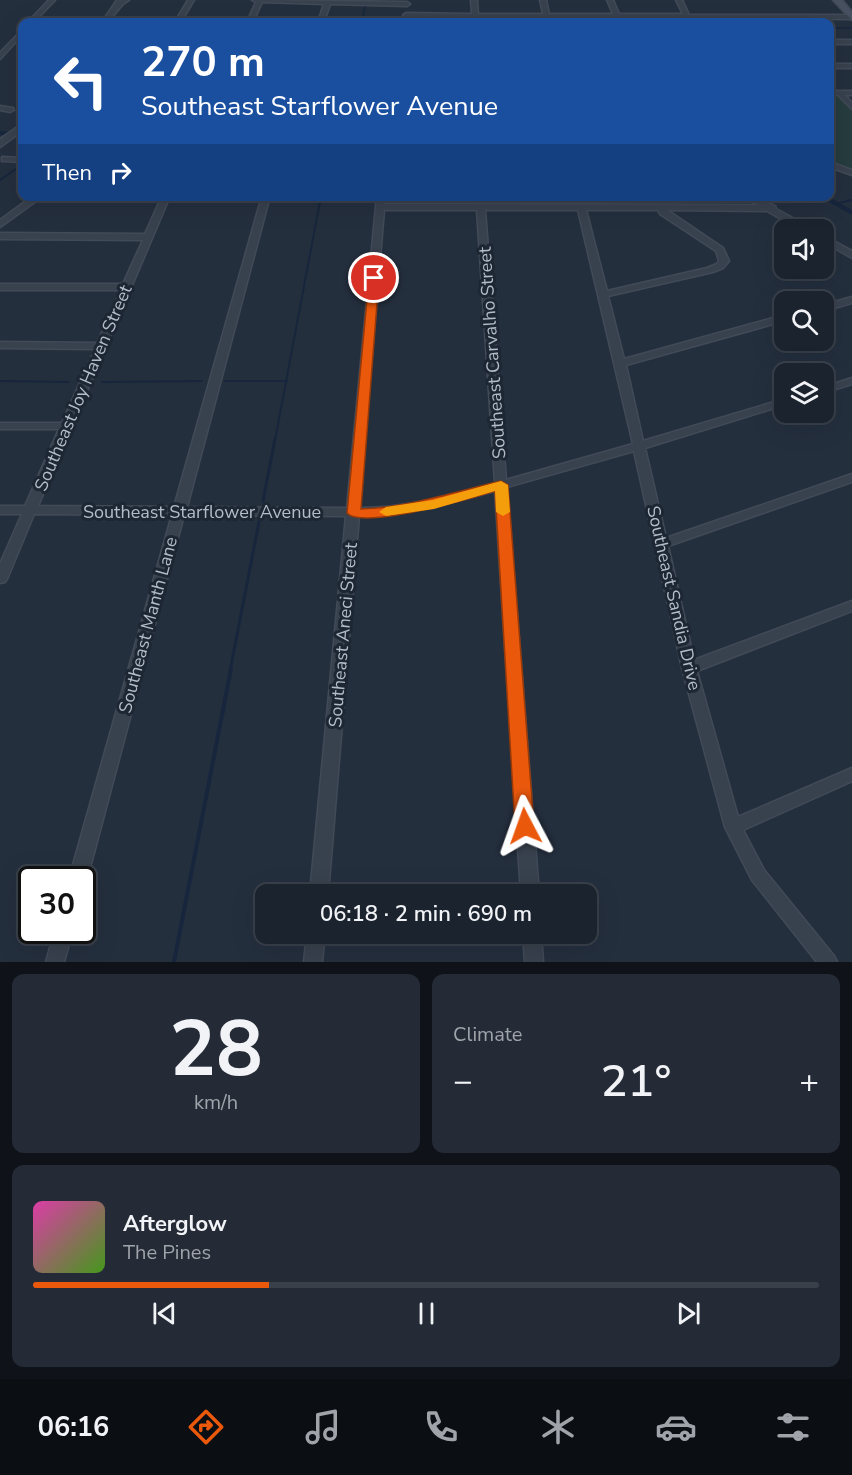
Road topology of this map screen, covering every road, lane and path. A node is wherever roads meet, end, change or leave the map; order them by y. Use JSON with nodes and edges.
{"nodes":[{"id":1,"x":52,"y":0,"type":"edge"},
{"id":2,"x":191,"y":0,"type":"edge"},
{"id":3,"x":255,"y":0,"type":"edge"},
{"id":4,"x":260,"y":0,"type":"edge"},
{"id":5,"x":474,"y":0,"type":"edge"},
{"id":6,"x":543,"y":0,"type":"edge"},
{"id":7,"x":610,"y":0,"type":"edge"},
{"id":8,"x":679,"y":0,"type":"edge"},
{"id":9,"x":837,"y":0,"type":"edge"},
{"id":10,"x":847,"y":0,"type":"edge"},
{"id":11,"x":121,"y":1,"type":"edge"},
{"id":12,"x":327,"y":1,"type":"edge"},
{"id":13,"x":407,"y":2,"type":"edge"},
{"id":14,"x":852,"y":5,"type":"edge"},
{"id":15,"x":475,"y":15,"type":"junction"},
{"id":16,"x":546,"y":16,"type":"junction"},
{"id":17,"x":687,"y":16,"type":"junction"},
{"id":18,"x":852,"y":17,"type":"edge"},
{"id":19,"x":35,"y":18,"type":"edge"},
{"id":20,"x":108,"y":18,"type":"edge"},
{"id":21,"x":180,"y":18,"type":"edge"},
{"id":22,"x":252,"y":18,"type":"edge"},
{"id":23,"x":322,"y":18,"type":"edge"},
{"id":24,"x":405,"y":18,"type":"edge"},
{"id":25,"x":422,"y":18,"type":"edge"},
{"id":26,"x":594,"y":18,"type":"edge"},
{"id":27,"x":618,"y":18,"type":"edge"},
{"id":28,"x":641,"y":18,"type":"edge"},
{"id":29,"x":18,"y":37,"type":"edge"},
{"id":30,"x":834,"y":42,"type":"edge"},
{"id":31,"x":852,"y":42,"type":"edge"},
{"id":32,"x":0,"y":57,"type":"edge"},
{"id":33,"x":834,"y":66,"type":"edge"},
{"id":34,"x":852,"y":66,"type":"edge"},
{"id":35,"x":834,"y":93,"type":"edge"},
{"id":36,"x":840,"y":93,"type":"junction"},
{"id":37,"x":852,"y":93,"type":"edge"},
{"id":38,"x":852,"y":107,"type":"edge"},
{"id":39,"x":0,"y":108,"type":"edge"},
{"id":40,"x":10,"y":110,"type":"dead end"},
{"id":41,"x":18,"y":130,"type":"edge"},
{"id":42,"x":3,"y":142,"type":"edge"},
{"id":43,"x":5,"y":159,"type":"dead end"},
{"id":44,"x":18,"y":160,"type":"edge"},
{"id":45,"x":834,"y":166,"type":"edge"},
{"id":46,"x":852,"y":173,"type":"edge"},
{"id":47,"x":32,"y":201,"type":"edge"},
{"id":48,"x":164,"y":201,"type":"edge"},
{"id":49,"x":265,"y":201,"type":"edge"},
{"id":50,"x":757,"y":201,"type":"edge"},
{"id":51,"x":381,"y":202,"type":"edge"},
{"id":52,"x":581,"y":207,"type":"junction"},
{"id":53,"x":481,"y":208,"type":"junction"},
{"id":54,"x":662,"y":208,"type":"junction"},
{"id":55,"x":772,"y":208,"type":"junction"},
{"id":56,"x":790,"y":219,"type":"edge"},
{"id":57,"x":0,"y":224,"type":"edge"},
{"id":58,"x":0,"y":236,"type":"edge"},
{"id":59,"x":148,"y":237,"type":"junction"},
{"id":60,"x":834,"y":245,"type":"edge"},
{"id":61,"x":852,"y":255,"type":"edge"},
{"id":62,"x":0,"y":287,"type":"edge"},
{"id":63,"x":127,"y":287,"type":"junction"},
{"id":64,"x":602,"y":295,"type":"junction"},
{"id":65,"x":852,"y":300,"type":"edge"},
{"id":66,"x":834,"y":305,"type":"edge"},
{"id":67,"x":774,"y":321,"type":"edge"},
{"id":68,"x":0,"y":345,"type":"edge"},
{"id":69,"x":101,"y":346,"type":"junction"},
{"id":70,"x":620,"y":363,"type":"junction"},
{"id":71,"x":852,"y":381,"type":"edge"},
{"id":72,"x":834,"y":387,"type":"edge"},
{"id":73,"x":774,"y":405,"type":"edge"},
{"id":74,"x":0,"y":426,"type":"edge"},
{"id":75,"x":66,"y":426,"type":"junction"},
{"id":76,"x":640,"y":446,"type":"junction"},
{"id":77,"x":852,"y":478,"type":"edge"},
{"id":78,"x":501,"y":485,"type":"junction"},
{"id":79,"x":0,"y":510,"type":"edge"},
{"id":80,"x":30,"y":510,"type":"junction"},
{"id":81,"x":179,"y":513,"type":"junction"},
{"id":82,"x":354,"y":513,"type":"junction"},
{"id":83,"x":661,"y":544,"type":"junction"},
{"id":84,"x":0,"y":579,"type":"edge"},
{"id":85,"x":852,"y":606,"type":"edge"},
{"id":86,"x":689,"y":668,"type":"junction"},
{"id":87,"x":852,"y":774,"type":"edge"},
{"id":88,"x":733,"y":827,"type":"junction"},
{"id":89,"x":82,"y":866,"type":"edge"},
{"id":90,"x":320,"y":884,"type":"edge"},
{"id":91,"x":529,"y":884,"type":"edge"},
{"id":92,"x":60,"y":944,"type":"edge"},
{"id":93,"x":315,"y":944,"type":"edge"},
{"id":94,"x":533,"y":944,"type":"edge"},
{"id":95,"x":55,"y":962,"type":"edge"},
{"id":96,"x":313,"y":962,"type":"edge"},
{"id":97,"x":534,"y":962,"type":"edge"},
{"id":98,"x":828,"y":962,"type":"edge"}],
"edges":[{"from":1,"to":19,"type":"street"},
{"from":2,"to":21,"type":"street"},
{"from":3,"to":4,"type":"street"},
{"from":4,"to":12,"type":"street"},
{"from":4,"to":22,"type":"street"},
{"from":5,"to":15,"type":"street"},
{"from":6,"to":16,"type":"street"},
{"from":7,"to":27,"type":"street"},
{"from":8,"to":17,"type":"street"},
{"from":9,"to":18,"type":"main road"},
{"from":10,"to":14,"type":"main road"},
{"from":11,"to":20,"type":"street"},
{"from":12,"to":13,"type":"street"},
{"from":12,"to":23,"type":"street"},
{"from":13,"to":24,"type":"street"},
{"from":15,"to":16,"type":"street"},
{"from":15,"to":25,"type":"street"},
{"from":16,"to":26,"type":"street"},
{"from":17,"to":18,"type":"street"},
{"from":17,"to":28,"type":"street"},
{"from":29,"to":32,"type":"street"},
{"from":30,"to":31,"type":"street"},
{"from":33,"to":34,"type":"street"},
{"from":35,"to":36,"type":"street"},
{"from":36,"to":37,"type":"street"},
{"from":36,"to":38,"type":"street"},
{"from":39,"to":40,"type":"street"},
{"from":41,"to":42,"type":"street"},
{"from":43,"to":44,"type":"street"},
{"from":45,"to":46,"type":"street"},
{"from":47,"to":57,"type":"street"},
{"from":48,"to":59,"type":"street","name":"Southeast Joy Haven Street"},
{"from":49,"to":81,"type":"street","name":"Southeast Manth Lane"},
{"from":50,"to":55,"type":"street"},
{"from":51,"to":53,"type":"street"},
{"from":51,"to":82,"type":"street","name":"Southeast Aneci Street"},
{"from":52,"to":53,"type":"street"},
{"from":52,"to":54,"type":"street"},
{"from":52,"to":64,"type":"street","name":"Southeast Sandia Drive"},
{"from":53,"to":78,"type":"street","name":"Southeast Carvalho Street"},
{"from":54,"to":55,"type":"street"},
{"from":54,"to":64,"type":"street"},
{"from":55,"to":56,"type":"street"},
{"from":58,"to":59,"type":"street"},
{"from":59,"to":63,"type":"street","name":"Southeast Joy Haven Street"},
{"from":60,"to":61,"type":"street"},
{"from":62,"to":63,"type":"street"},
{"from":63,"to":69,"type":"street","name":"Southeast Joy Haven Street"},
{"from":64,"to":70,"type":"street","name":"Southeast Sandia Drive"},
{"from":65,"to":66,"type":"street"},
{"from":67,"to":70,"type":"street"},
{"from":68,"to":69,"type":"street"},
{"from":69,"to":75,"type":"street","name":"Southeast Joy Haven Street"},
{"from":70,"to":76,"type":"street","name":"Southeast Sandia Drive"},
{"from":71,"to":72,"type":"street"},
{"from":73,"to":76,"type":"street","name":"Southeast Starflower Avenue"},
{"from":74,"to":75,"type":"street"},
{"from":75,"to":80,"type":"street","name":"Southeast Joy Haven Street"},
{"from":76,"to":78,"type":"street","name":"Southeast Starflower Avenue"},
{"from":76,"to":83,"type":"street","name":"Southeast Sandia Drive"},
{"from":77,"to":83,"type":"street"},
{"from":78,"to":82,"type":"street","name":"Southeast Starflower Avenue"},
{"from":78,"to":91,"type":"street","name":"Southeast Carvalho Street"},
{"from":79,"to":80,"type":"street","name":"Southeast Starflower Avenue"},
{"from":80,"to":81,"type":"street","name":"Southeast Starflower Avenue"},
{"from":80,"to":84,"type":"street","name":"Southeast Joy Haven Street"},
{"from":81,"to":82,"type":"street","name":"Southeast Starflower Avenue"},
{"from":81,"to":89,"type":"street","name":"Southeast Manth Lane"},
{"from":82,"to":90,"type":"street","name":"Southeast Aneci Street"},
{"from":83,"to":86,"type":"street","name":"Southeast Sandia Drive"},
{"from":85,"to":86,"type":"street"},
{"from":86,"to":88,"type":"street","name":"Southeast Sandia Drive"},
{"from":87,"to":88,"type":"street"},
{"from":88,"to":98,"type":"street","name":"Southeast Sandia Drive"},
{"from":92,"to":95,"type":"street"},
{"from":93,"to":96,"type":"street"},
{"from":94,"to":97,"type":"street"}]}
